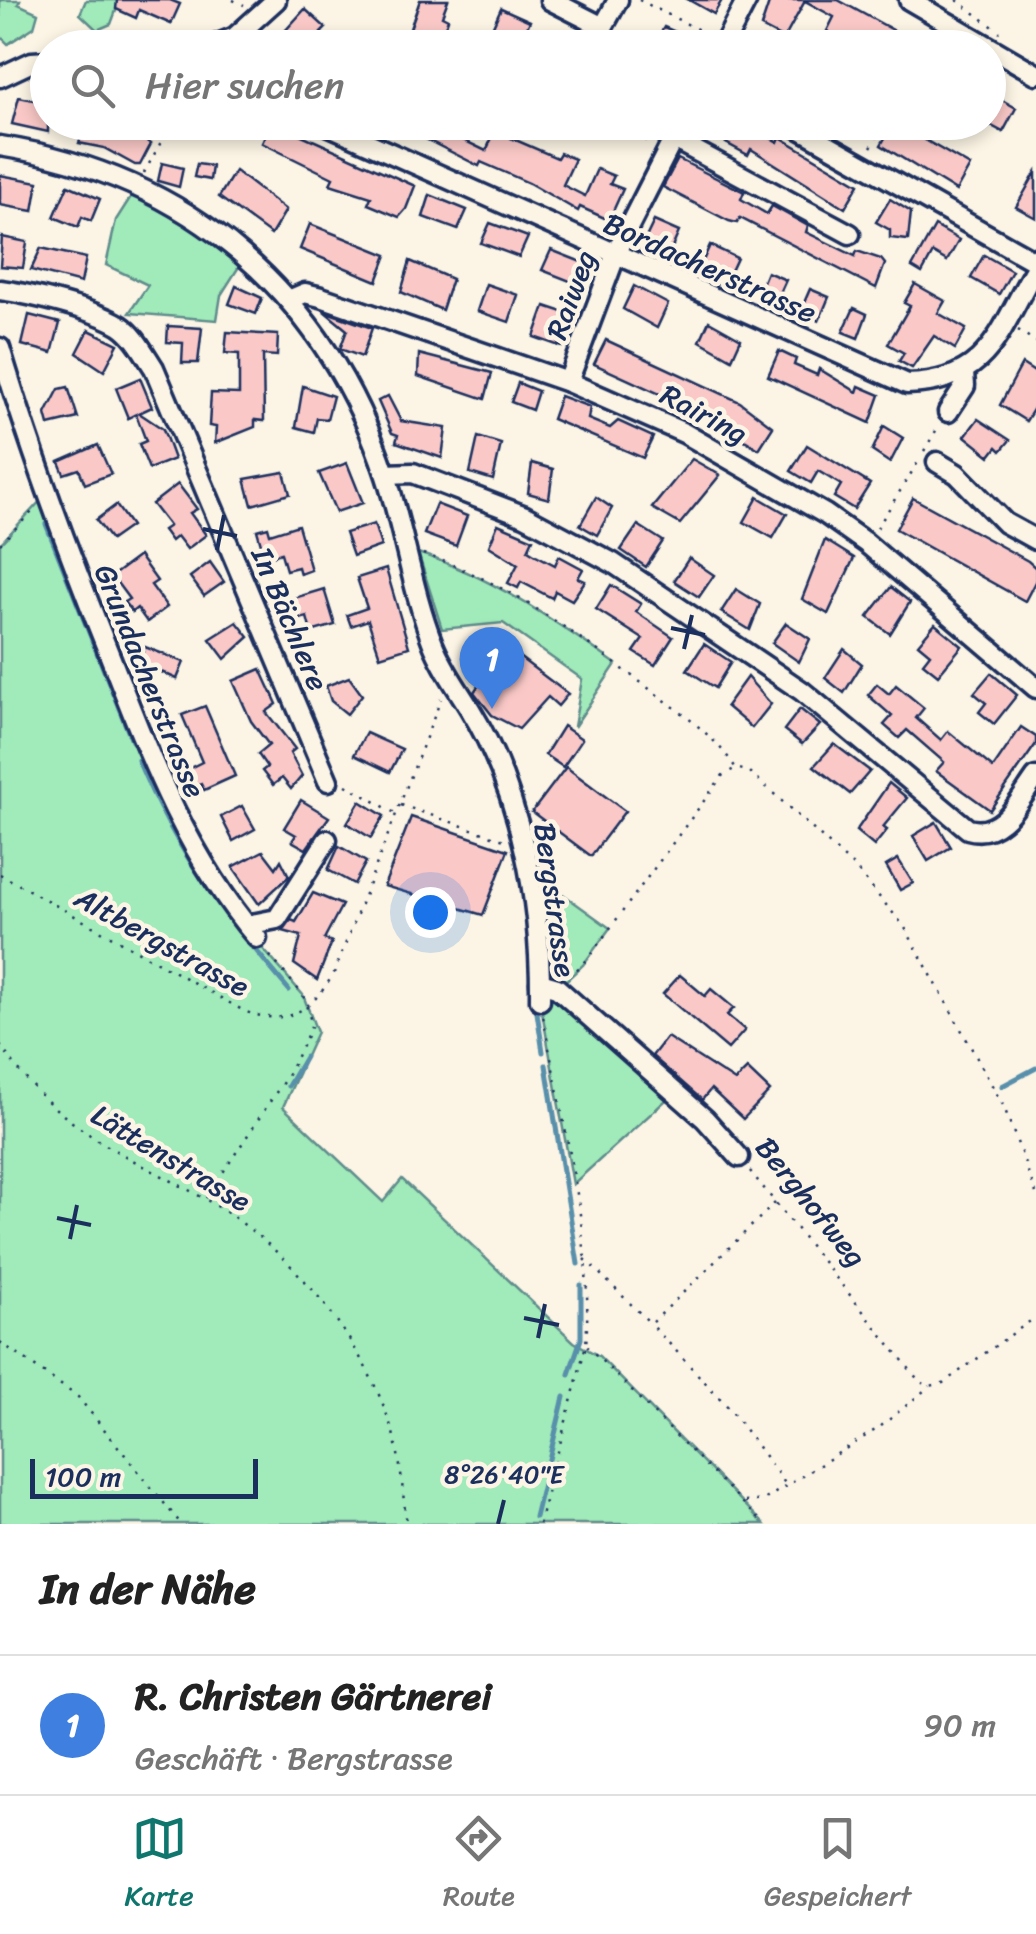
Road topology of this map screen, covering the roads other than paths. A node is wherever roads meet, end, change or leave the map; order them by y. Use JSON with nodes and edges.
{"nodes":[{"id":1,"x":276,"y":0,"type":"edge"},
{"id":2,"x":550,"y":0,"type":"edge"},
{"id":3,"x":618,"y":0,"type":"edge"},
{"id":4,"x":747,"y":0,"type":"edge"},
{"id":5,"x":910,"y":0,"type":"edge"},
{"id":6,"x":249,"y":30,"type":"edge"},
{"id":7,"x":731,"y":30,"type":"edge"},
{"id":8,"x":961,"y":30,"type":"edge"},
{"id":9,"x":1006,"y":56,"type":"edge"},
{"id":10,"x":30,"y":63,"type":"edge"},
{"id":11,"x":1036,"y":74,"type":"edge"},
{"id":12,"x":0,"y":78,"type":"edge"},
{"id":13,"x":360,"y":140,"type":"edge"},
{"id":14,"x":671,"y":140,"type":"edge"},
{"id":15,"x":693,"y":140,"type":"edge"},
{"id":16,"x":819,"y":140,"type":"edge"},
{"id":17,"x":0,"y":146,"type":"edge"},
{"id":18,"x":850,"y":234,"type":"dead end"},
{"id":19,"x":615,"y":256,"type":"junction"},
{"id":20,"x":1036,"y":265,"type":"edge"},
{"id":21,"x":0,"y":290,"type":"edge"},
{"id":22,"x":291,"y":298,"type":"junction"},
{"id":23,"x":0,"y":348,"type":"edge"},
{"id":24,"x":964,"y":373,"type":"junction"},
{"id":25,"x":568,"y":382,"type":"junction"},
{"id":26,"x":944,"y":418,"type":"road end"},
{"id":27,"x":927,"y":457,"type":"road end"},
{"id":28,"x":386,"y":474,"type":"junction"},
{"id":29,"x":1036,"y":540,"type":"edge"},
{"id":30,"x":1036,"y":688,"type":"edge"},
{"id":31,"x":1036,"y":776,"type":"edge"},
{"id":32,"x":328,"y":781,"type":"road end"},
{"id":33,"x":328,"y":840,"type":"dead end"},
{"id":34,"x":546,"y":990,"type":"joint"},
{"id":35,"x":739,"y":1158,"type":"road end"}],
"edges":[{"from":1,"to":6,"type":"street"},
{"from":2,"to":3,"type":"street"},
{"from":4,"to":7,"type":"street"},
{"from":5,"to":8,"type":"street"},
{"from":9,"to":11,"type":"street"},
{"from":10,"to":12,"type":"street"},
{"from":13,"to":19,"type":"street","name":"Bordacherstrasse"},
{"from":14,"to":19,"type":"street","name":"Raiweg"},
{"from":15,"to":18,"type":"street"},
{"from":16,"to":20,"type":"street"},
{"from":17,"to":22,"type":"street","name":"Bergstrasse"},
{"from":19,"to":24,"type":"street","name":"Bordacherstrasse"},
{"from":19,"to":25,"type":"street","name":"Raiweg"},
{"from":20,"to":24,"type":"street"},
{"from":21,"to":32,"type":"street","name":"In Bächlere"},
{"from":22,"to":25,"type":"street","name":"Rairing"},
{"from":22,"to":28,"type":"street","name":"Bergstrasse"},
{"from":23,"to":33,"type":"street","name":"Grundacherstrasse"},
{"from":24,"to":26,"type":"street"},
{"from":25,"to":30,"type":"street","name":"Rairing"},
{"from":27,"to":29,"type":"street"},
{"from":28,"to":31,"type":"street"},
{"from":28,"to":34,"type":"street","name":"Bergstrasse"},
{"from":34,"to":35,"type":"street","name":"Berghofweg"}]}
